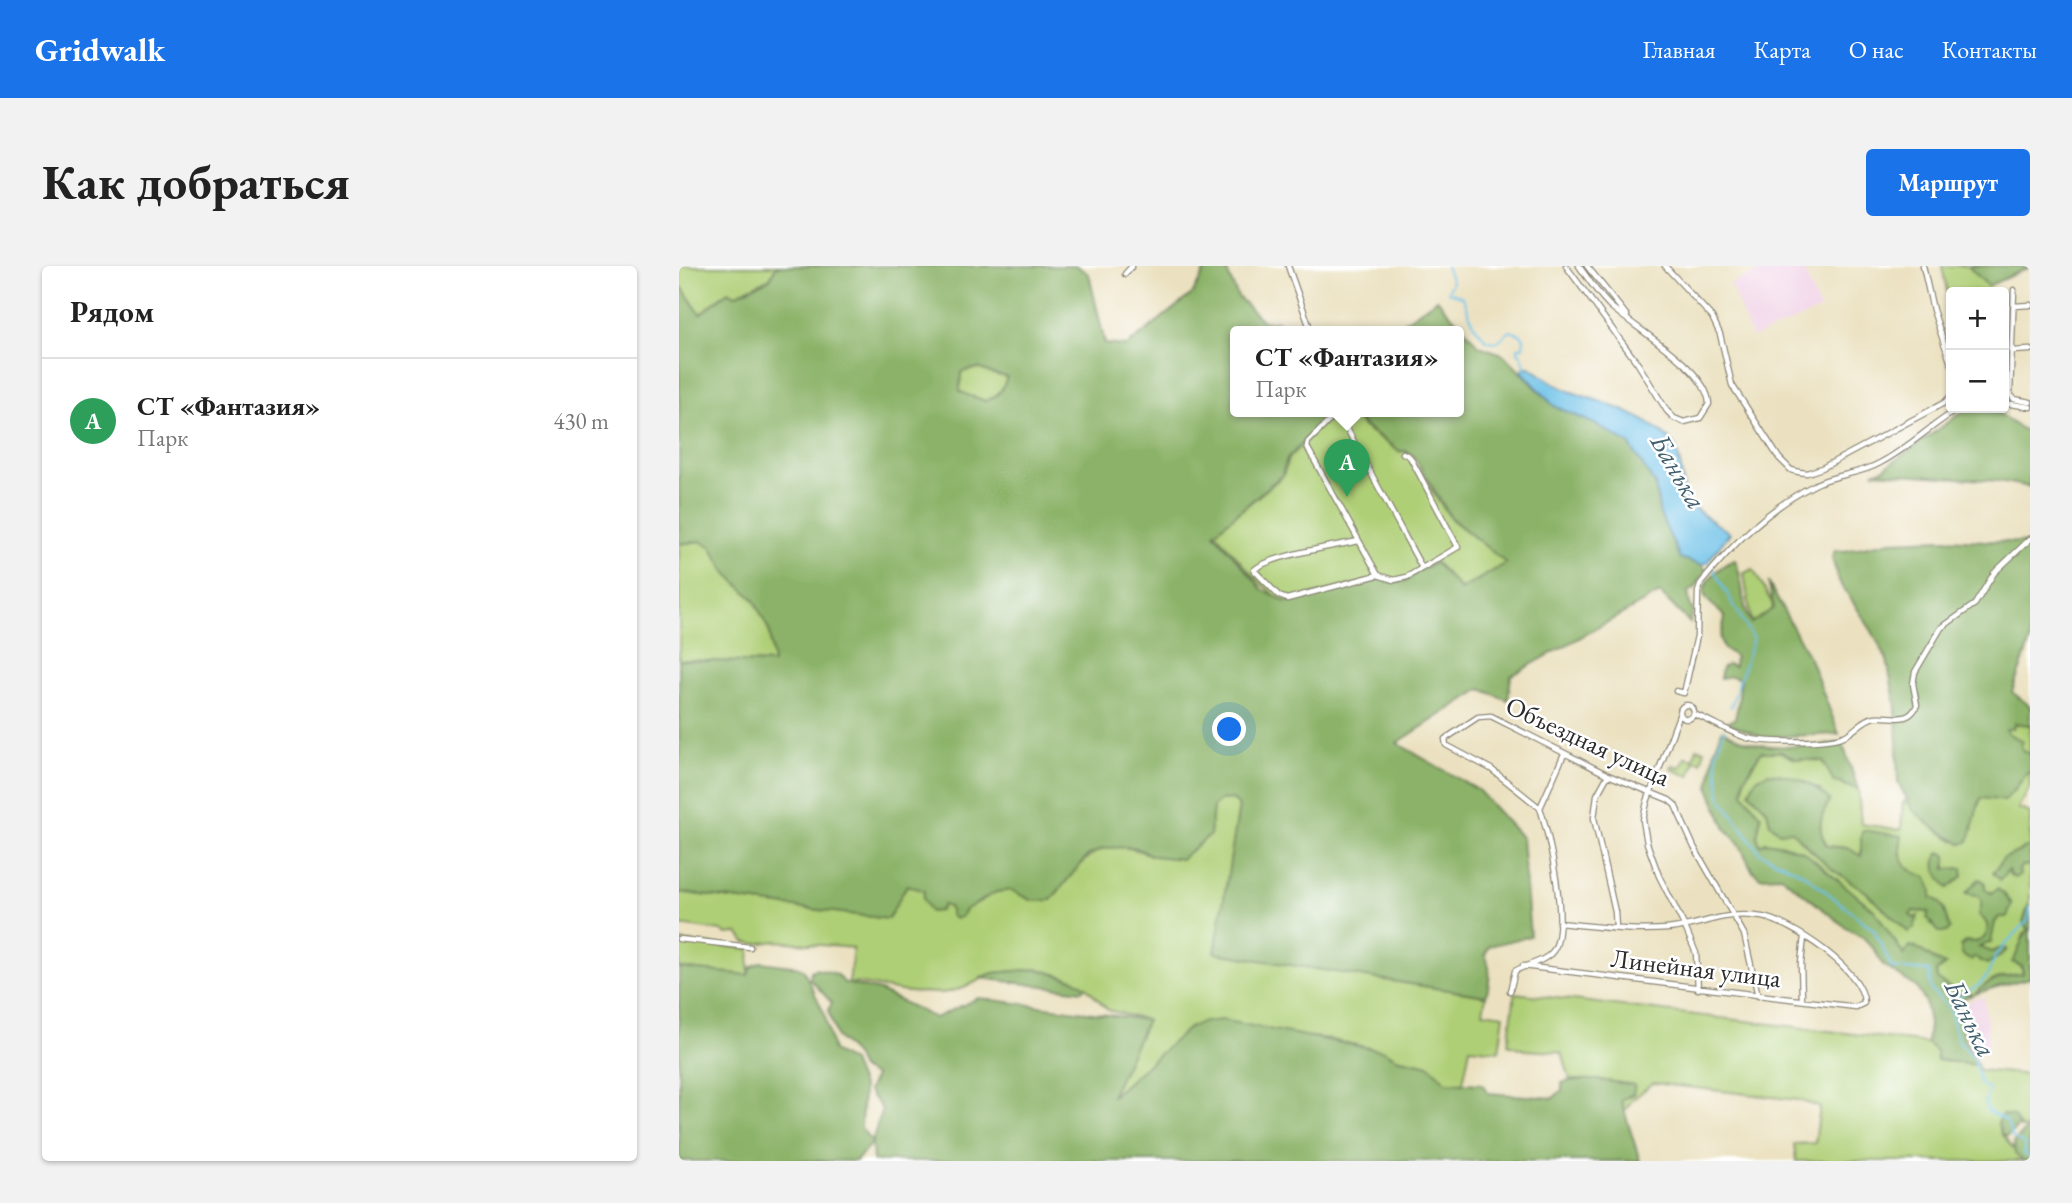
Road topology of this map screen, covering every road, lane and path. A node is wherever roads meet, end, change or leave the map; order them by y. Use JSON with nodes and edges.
{"nodes":[{"id":1,"x":1132,"y":266,"type":"edge"},
{"id":2,"x":1288,"y":266,"type":"edge"},
{"id":3,"x":1566,"y":266,"type":"edge"},
{"id":4,"x":1579,"y":266,"type":"edge"},
{"id":5,"x":1587,"y":266,"type":"edge"},
{"id":6,"x":1665,"y":266,"type":"edge"},
{"id":7,"x":1923,"y":266,"type":"edge"},
{"id":8,"x":1125,"y":274,"type":"dead end"},
{"id":9,"x":2014,"y":290,"type":"dead end"},
{"id":10,"x":2030,"y":305,"type":"edge"},
{"id":11,"x":2014,"y":306,"type":"junction"},
{"id":12,"x":1309,"y":326,"type":"edge"},
{"id":13,"x":1637,"y":327,"type":"junction"},
{"id":14,"x":1946,"y":350,"type":"edge"},
{"id":15,"x":2030,"y":350,"type":"edge"},
{"id":16,"x":2012,"y":351,"type":"junction"},
{"id":17,"x":1946,"y":401,"type":"edge"},
{"id":18,"x":2030,"y":402,"type":"edge"},
{"id":19,"x":2009,"y":404,"type":"edge"},
{"id":20,"x":2030,"y":407,"type":"edge"},
{"id":21,"x":1953,"y":413,"type":"edge"},
{"id":22,"x":1333,"y":417,"type":"edge"},
{"id":23,"x":1341,"y":417,"type":"edge"},
{"id":24,"x":1403,"y":453,"type":"dead end"},
{"id":25,"x":2030,"y":539,"type":"edge"},
{"id":26,"x":1358,"y":541,"type":"junction"},
{"id":27,"x":1422,"y":568,"type":"junction"},
{"id":28,"x":1378,"y":575,"type":"junction"},
{"id":29,"x":1676,"y":691,"type":"dead end"},
{"id":30,"x":1680,"y":713,"type":"junction"},
{"id":31,"x":1694,"y":714,"type":"junction"},
{"id":32,"x":1564,"y":754,"type":"junction"},
{"id":33,"x":1608,"y":775,"type":"junction"},
{"id":34,"x":1651,"y":793,"type":"junction"},
{"id":35,"x":1539,"y":807,"type":"junction"},
{"id":36,"x":1732,"y":915,"type":"junction"},
{"id":37,"x":1559,"y":923,"type":"junction"},
{"id":38,"x":1616,"y":927,"type":"junction"},
{"id":39,"x":1685,"y":927,"type":"junction"},
{"id":40,"x":1804,"y":937,"type":"junction"},
{"id":41,"x":679,"y":939,"type":"edge"},
{"id":42,"x":750,"y":947,"type":"dead end"},
{"id":43,"x":1523,"y":966,"type":"junction"},
{"id":44,"x":1697,"y":989,"type":"junction"},
{"id":45,"x":1510,"y":991,"type":"dead end"},
{"id":46,"x":1758,"y":996,"type":"junction"},
{"id":47,"x":1802,"y":1000,"type":"junction"}],
"edges":[{"from":1,"to":8,"type":"street"},
{"from":2,"to":12,"type":"street"},
{"from":3,"to":13,"type":"street"},
{"from":4,"to":13,"type":"street"},
{"from":5,"to":13,"type":"street"},
{"from":6,"to":17,"type":"street"},
{"from":7,"to":14,"type":"street"},
{"from":9,"to":11,"type":"street"},
{"from":10,"to":11,"type":"street"},
{"from":11,"to":16,"type":"street"},
{"from":15,"to":16,"type":"street"},
{"from":16,"to":18,"type":"street"},
{"from":19,"to":20,"type":"street"},
{"from":21,"to":29,"type":"street"},
{"from":22,"to":26,"type":"street"},
{"from":23,"to":27,"type":"street"},
{"from":24,"to":27,"type":"street"},
{"from":25,"to":31,"type":"street"},
{"from":26,"to":28,"type":"street"},
{"from":26,"to":28,"type":"street"},
{"from":27,"to":28,"type":"street"},
{"from":30,"to":31,"type":"street"},
{"from":30,"to":31,"type":"street"},
{"from":30,"to":34,"type":"street"},
{"from":32,"to":33,"type":"street","name":"Объездная улица"},
{"from":32,"to":35,"type":"street"},
{"from":32,"to":35,"type":"street","name":"Объездная улица"},
{"from":33,"to":34,"type":"street","name":"Объездная улица"},
{"from":33,"to":38,"type":"street"},
{"from":34,"to":36,"type":"street","name":"Объездная улица"},
{"from":34,"to":39,"type":"street"},
{"from":35,"to":37,"type":"street"},
{"from":36,"to":39,"type":"street"},
{"from":36,"to":40,"type":"street"},
{"from":36,"to":46,"type":"street","name":"Объездная улица"},
{"from":37,"to":38,"type":"street"},
{"from":37,"to":43,"type":"street"},
{"from":38,"to":39,"type":"street"},
{"from":39,"to":44,"type":"street"},
{"from":40,"to":47,"type":"street"},
{"from":40,"to":47,"type":"street","name":"Линейная улица"},
{"from":41,"to":42,"type":"street"},
{"from":43,"to":44,"type":"street","name":"Линейная улица"},
{"from":43,"to":45,"type":"street"},
{"from":44,"to":46,"type":"street","name":"Линейная улица"},
{"from":46,"to":47,"type":"street","name":"Линейная улица"}]}
